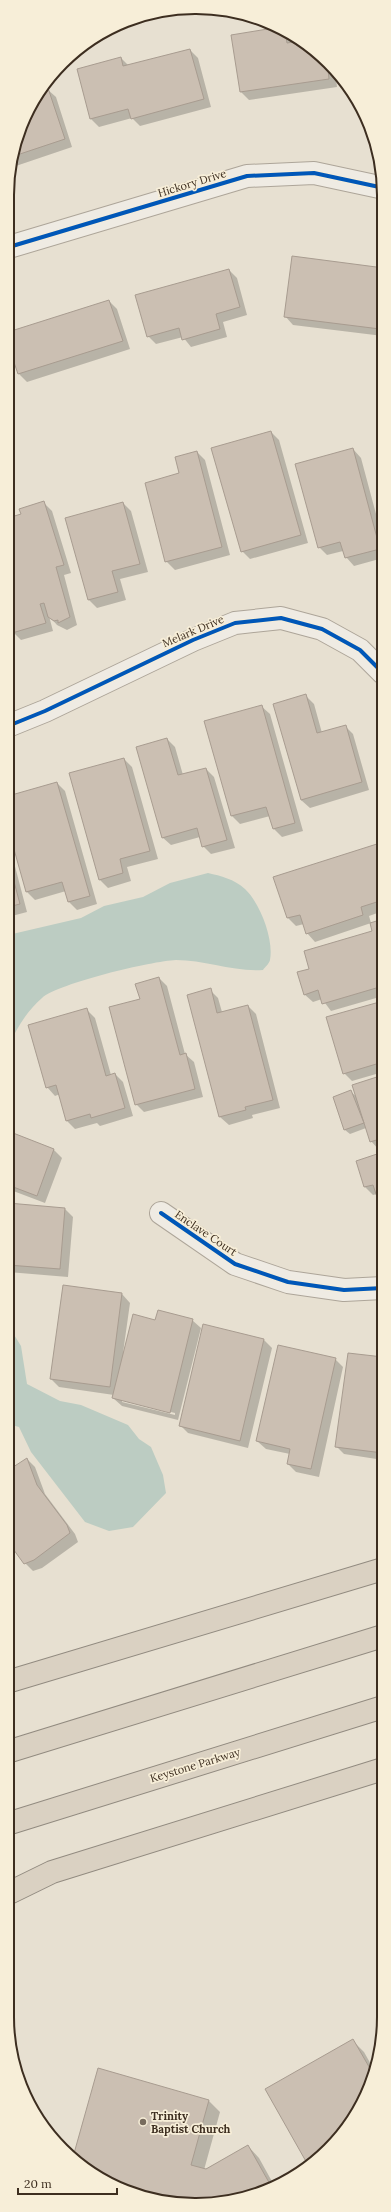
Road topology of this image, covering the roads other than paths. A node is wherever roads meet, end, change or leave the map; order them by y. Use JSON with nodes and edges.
{"nodes":[{"id":1,"x":377,"y":186,"type":"edge"},
{"id":2,"x":14,"y":244,"type":"edge"},
{"id":3,"x":377,"y":667,"type":"edge"},
{"id":4,"x":14,"y":724,"type":"edge"},
{"id":5,"x":161,"y":1213,"type":"dead end"},
{"id":6,"x":377,"y":1288,"type":"edge"},
{"id":7,"x":377,"y":1571,"type":"edge"},
{"id":8,"x":377,"y":1638,"type":"edge"},
{"id":9,"x":14,"y":1680,"type":"edge"},
{"id":10,"x":377,"y":1709,"type":"edge"},
{"id":11,"x":14,"y":1750,"type":"edge"},
{"id":12,"x":377,"y":1771,"type":"edge"},
{"id":13,"x":14,"y":1822,"type":"edge"},
{"id":14,"x":14,"y":1891,"type":"edge"}],
"edges":[{"from":1,"to":2,"type":"street","name":"Hickory Drive"},
{"from":3,"to":4,"type":"street","name":"Melark Drive"},
{"from":5,"to":6,"type":"street","name":"Enclave Court"},
{"from":7,"to":9,"type":"highway"},
{"from":8,"to":11,"type":"highway"},
{"from":10,"to":13,"type":"highway","name":"Keystone Parkway"},
{"from":12,"to":14,"type":"highway"}]}
